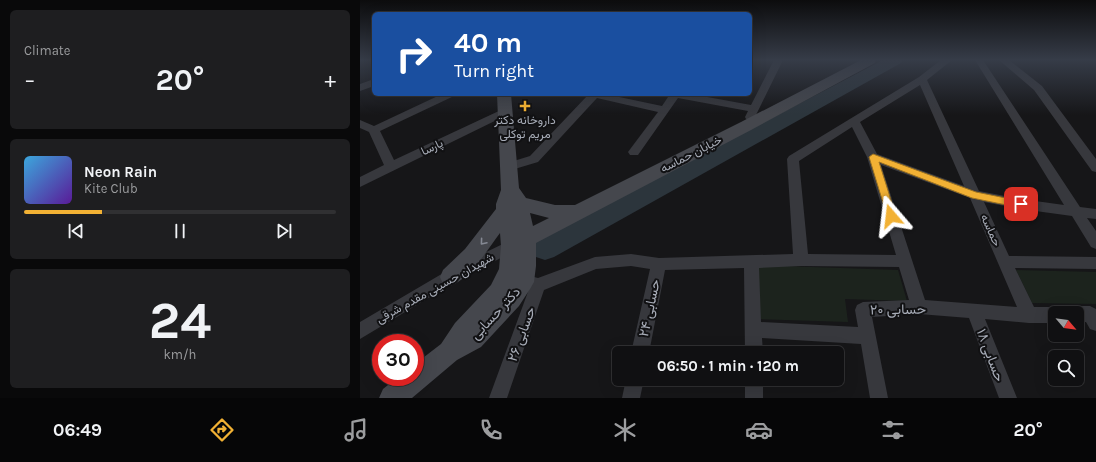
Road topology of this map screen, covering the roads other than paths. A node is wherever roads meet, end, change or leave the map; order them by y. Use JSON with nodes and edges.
{"nodes":[{"id":1,"x":769,"y":79,"type":"edge"},
{"id":2,"x":835,"y":79,"type":"edge"},
{"id":3,"x":922,"y":79,"type":"joint"},
{"id":4,"x":991,"y":79,"type":"edge"},
{"id":5,"x":1027,"y":79,"type":"edge"},
{"id":6,"x":372,"y":83,"type":"edge"},
{"id":7,"x":360,"y":88,"type":"edge"},
{"id":8,"x":446,"y":96,"type":"edge"},
{"id":9,"x":504,"y":96,"type":"edge"},
{"id":10,"x":591,"y":96,"type":"edge"},
{"id":11,"x":602,"y":96,"type":"edge"},
{"id":12,"x":674,"y":96,"type":"edge"},
{"id":13,"x":686,"y":96,"type":"edge"},
{"id":14,"x":664,"y":110,"type":"junction"},
{"id":15,"x":754,"y":110,"type":"junction"},
{"id":16,"x":505,"y":112,"type":"junction"},
{"id":17,"x":854,"y":121,"type":"junction"},
{"id":18,"x":360,"y":124,"type":"edge"},
{"id":19,"x":746,"y":126,"type":"junction"},
{"id":20,"x":374,"y":130,"type":"junction"},
{"id":21,"x":634,"y":152,"type":"dead end"},
{"id":22,"x":873,"y":157,"type":"junction"},
{"id":23,"x":391,"y":167,"type":"junction"},
{"id":24,"x":508,"y":167,"type":"junction"},
{"id":25,"x":1096,"y":168,"type":"edge"},
{"id":26,"x":360,"y":182,"type":"edge"},
{"id":27,"x":975,"y":195,"type":"junction"},
{"id":28,"x":512,"y":201,"type":"junction"},
{"id":29,"x":579,"y":212,"type":"junction"},
{"id":30,"x":1076,"y":212,"type":"junction"},
{"id":31,"x":1096,"y":214,"type":"edge"},
{"id":32,"x":518,"y":243,"type":"junction"},
{"id":33,"x":1096,"y":243,"type":"edge"},
{"id":34,"x":800,"y":260,"type":"junction"},
{"id":35,"x":905,"y":261,"type":"junction"},
{"id":36,"x":751,"y":262,"type":"junction"},
{"id":37,"x":1005,"y":262,"type":"junction"},
{"id":38,"x":1096,"y":263,"type":"edge"},
{"id":39,"x":659,"y":264,"type":"junction"},
{"id":40,"x":450,"y":277,"type":"junction"},
{"id":41,"x":531,"y":283,"type":"junction"},
{"id":42,"x":919,"y":307,"type":"junction"},
{"id":43,"x":974,"y":311,"type":"junction"},
{"id":44,"x":1084,"y":314,"type":"edge"},
{"id":45,"x":1029,"y":315,"type":"junction"},
{"id":46,"x":1048,"y":315,"type":"edge"},
{"id":47,"x":1096,"y":323,"type":"edge"},
{"id":48,"x":754,"y":330,"type":"junction"},
{"id":49,"x":360,"y":331,"type":"edge"},
{"id":50,"x":868,"y":336,"type":"junction"},
{"id":51,"x":641,"y":346,"type":"edge"},
{"id":52,"x":754,"y":346,"type":"edge"},
{"id":53,"x":449,"y":352,"type":"junction"},
{"id":54,"x":633,"y":386,"type":"edge"},
{"id":55,"x":754,"y":386,"type":"edge"},
{"id":56,"x":392,"y":398,"type":"edge"},
{"id":57,"x":498,"y":398,"type":"edge"},
{"id":58,"x":631,"y":398,"type":"edge"},
{"id":59,"x":754,"y":398,"type":"edge"},
{"id":60,"x":879,"y":398,"type":"edge"},
{"id":61,"x":1008,"y":398,"type":"edge"}],
"edges":[{"from":1,"to":15,"type":"street"},
{"from":2,"to":19,"type":"main road","name":"خیابان حماسه"},
{"from":3,"to":17,"type":"street"},
{"from":3,"to":27,"type":"street","name":"حماسه"},
{"from":4,"to":30,"type":"street"},
{"from":5,"to":25,"type":"street"},
{"from":6,"to":7,"type":"street"},
{"from":8,"to":20,"type":"street"},
{"from":9,"to":16,"type":"main road"},
{"from":10,"to":24,"type":"street"},
{"from":11,"to":14,"type":"street"},
{"from":12,"to":14,"type":"street"},
{"from":13,"to":15,"type":"street"},
{"from":14,"to":21,"type":"street"},
{"from":15,"to":19,"type":"street"},
{"from":16,"to":23,"type":"street","name":"پارسا"},
{"from":16,"to":24,"type":"main road"},
{"from":17,"to":22,"type":"street"},
{"from":17,"to":34,"type":"street"},
{"from":18,"to":20,"type":"street"},
{"from":19,"to":29,"type":"main road","name":"خیابان حماسه"},
{"from":20,"to":23,"type":"street"},
{"from":22,"to":27,"type":"street"},
{"from":22,"to":35,"type":"street"},
{"from":23,"to":26,"type":"street","name":"پارسا"},
{"from":24,"to":28,"type":"main road"},
{"from":27,"to":30,"type":"street"},
{"from":27,"to":37,"type":"street","name":"حماسه"},
{"from":28,"to":29,"type":"main road"},
{"from":28,"to":32,"type":"main road"},
{"from":28,"to":40,"type":"main road","one_way":true},
{"from":29,"to":32,"type":"main road","name":"خیابان حماسه"},
{"from":30,"to":31,"type":"street"},
{"from":30,"to":33,"type":"street"},
{"from":32,"to":40,"type":"street","name":"شهیدان حسینی مقدم شرقی"},
{"from":32,"to":41,"type":"main road","name":"دکتر حسابی"},
{"from":32,"to":53,"type":"main road","name":"دکتر حسابی"},
{"from":34,"to":35,"type":"street"},
{"from":34,"to":36,"type":"street"},
{"from":35,"to":42,"type":"street"},
{"from":36,"to":39,"type":"street"},
{"from":36,"to":48,"type":"street"},
{"from":37,"to":38,"type":"street"},
{"from":37,"to":45,"type":"street","name":"حماسه"},
{"from":39,"to":41,"type":"street"},
{"from":39,"to":51,"type":"street","name":"حسابی ۲۴"},
{"from":40,"to":49,"type":"street","name":"شهیدان حسینی مقدم شرقی"},
{"from":41,"to":53,"type":"main road","name":"دکتر حسابی"},
{"from":41,"to":57,"type":"street","name":"حسابی ۲۶"},
{"from":42,"to":43,"type":"street","name":"حسابی ۲۰"},
{"from":42,"to":50,"type":"street","name":"حسابی ۲۰"},
{"from":43,"to":45,"type":"street","name":"حسابی ۲۰"},
{"from":43,"to":61,"type":"street","name":"حسابی ۱۸"},
{"from":44,"to":47,"type":"street"},
{"from":45,"to":46,"type":"street","name":"حسابی ۲۰"},
{"from":48,"to":50,"type":"street"},
{"from":48,"to":52,"type":"street"},
{"from":50,"to":60,"type":"street","name":"حسابی ۲۰"},
{"from":53,"to":56,"type":"main road","name":"دکتر حسابی"},
{"from":54,"to":58,"type":"street"},
{"from":55,"to":59,"type":"street"}]}
